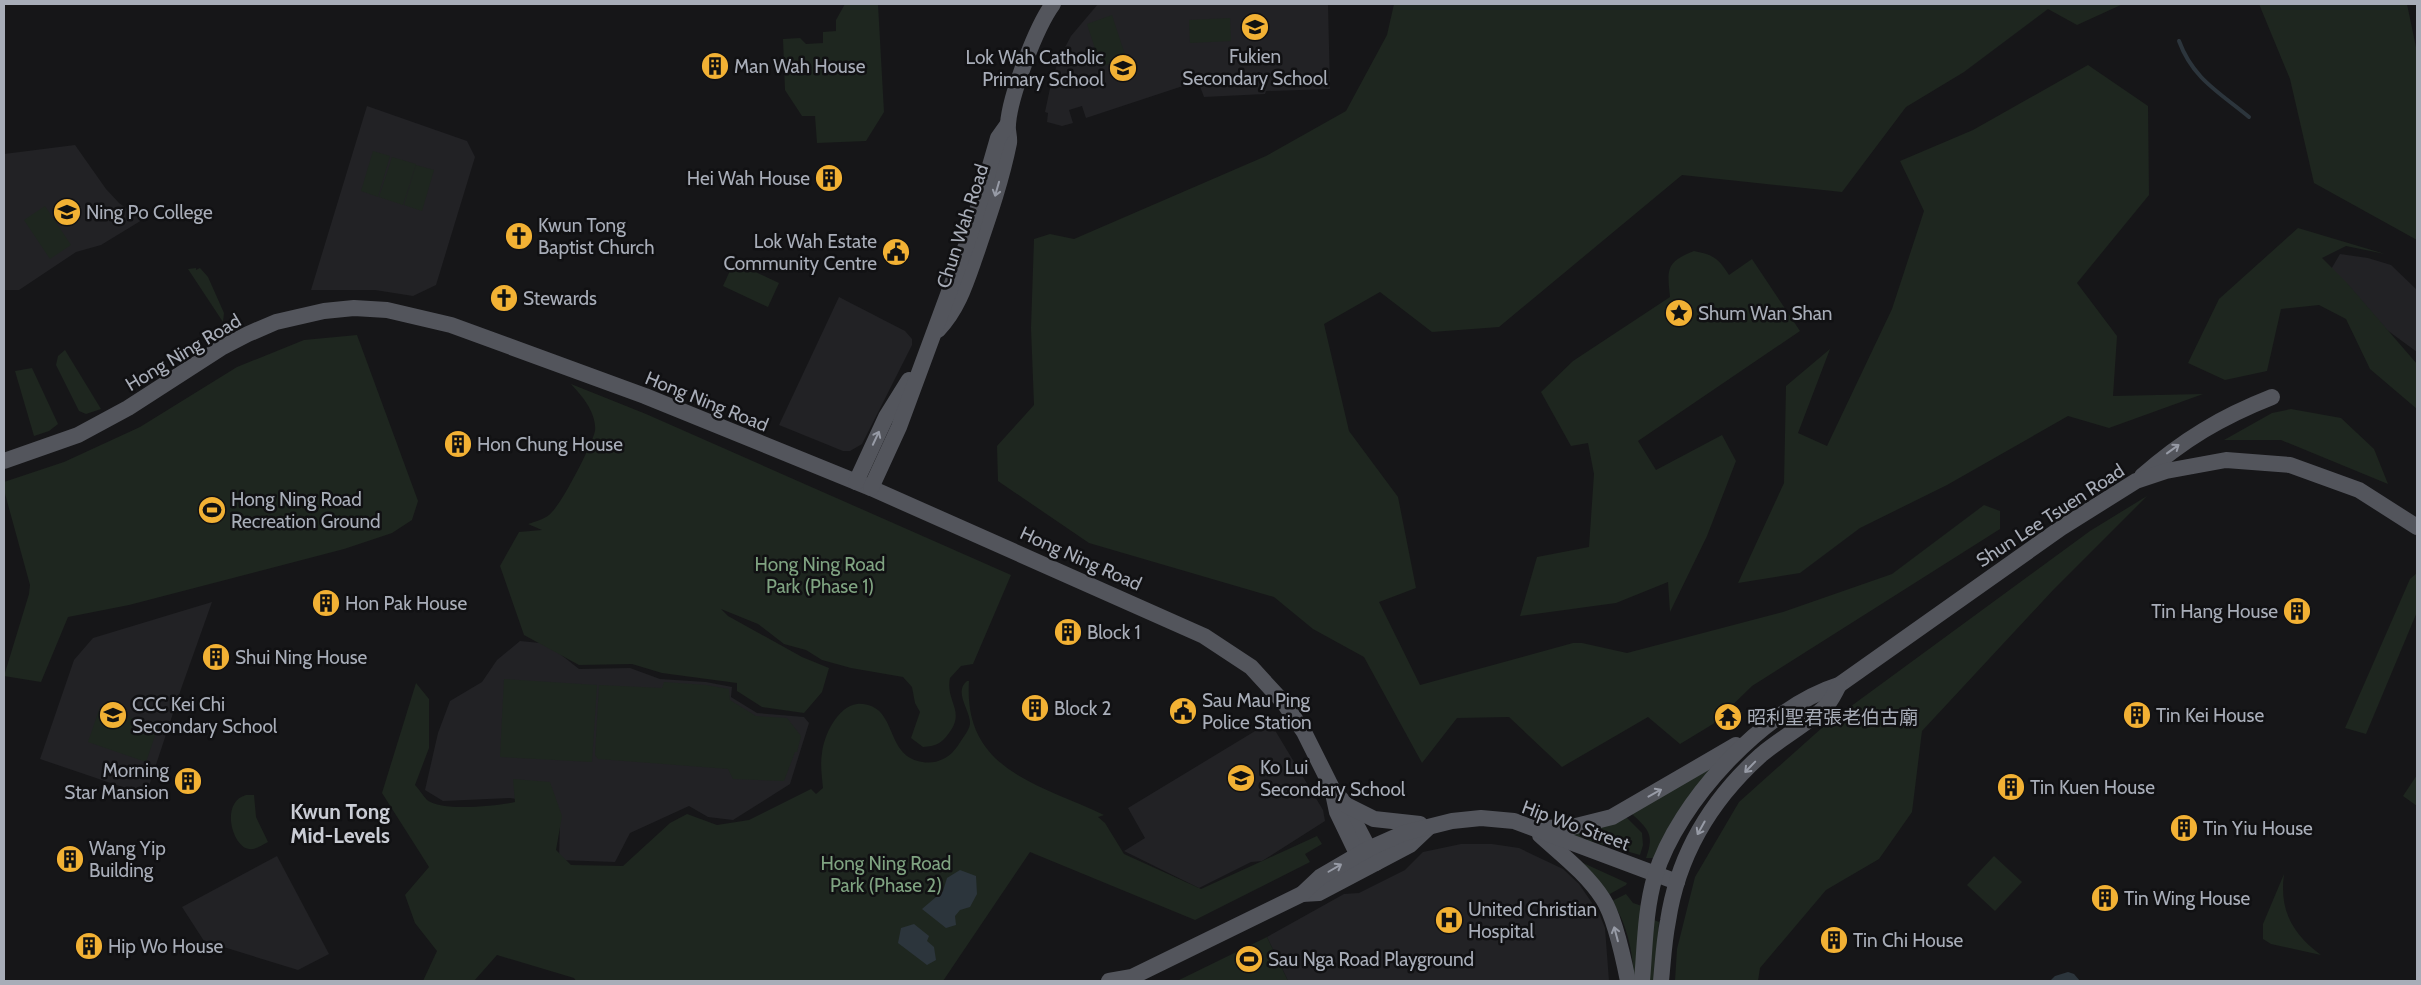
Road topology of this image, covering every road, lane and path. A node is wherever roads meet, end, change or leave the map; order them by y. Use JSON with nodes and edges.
{"nodes":[{"id":1,"x":1053,"y":4,"type":"edge"},
{"id":2,"x":2272,"y":396,"type":"dead end"},
{"id":3,"x":4,"y":461,"type":"edge"},
{"id":4,"x":2136,"y":481,"type":"junction"},
{"id":5,"x":864,"y":485,"type":"junction"},
{"id":6,"x":2417,"y":527,"type":"edge"},
{"id":7,"x":1839,"y":685,"type":"junction"},
{"id":8,"x":1759,"y":732,"type":"junction"},
{"id":9,"x":1332,"y":788,"type":"junction"},
{"id":10,"x":1346,"y":805,"type":"junction"},
{"id":11,"x":1430,"y":826,"type":"junction"},
{"id":12,"x":1533,"y":828,"type":"junction"},
{"id":13,"x":1366,"y":859,"type":"junction"},
{"id":14,"x":1656,"y":875,"type":"junction"},
{"id":15,"x":1677,"y":882,"type":"junction"},
{"id":16,"x":1130,"y":979,"type":"edge"},
{"id":17,"x":1109,"y":981,"type":"edge"},
{"id":18,"x":1628,"y":981,"type":"edge"},
{"id":19,"x":1642,"y":981,"type":"edge"},
{"id":20,"x":1661,"y":981,"type":"edge"}],
"edges":[{"from":1,"to":5,"type":"main road","name":"Chun Wah Road"},
{"from":4,"to":2,"type":"main road","one_way":true},
{"from":3,"to":5,"type":"main road","name":"Hong Ning Road"},
{"from":4,"to":6,"type":"main road","name":"Shun Lee Tsuen Road"},
{"from":4,"to":7,"type":"main road","name":"Shun Lee Tsuen Road"},
{"from":5,"to":9,"type":"main road","name":"Hong Ning Road"},
{"from":7,"to":8,"type":"main road","name":"Shun Lee Tsuen Road"},
{"from":7,"to":15,"type":"main road","name":"Shun Lee Tsuen Road","one_way":true},
{"from":12,"to":8,"type":"main road","one_way":true},
{"from":8,"to":14,"type":"main road","name":"Shun Lee Tsuen Road"},
{"from":9,"to":10,"type":"main road","name":"Hong Ning Road"},
{"from":9,"to":13,"type":"main road","name":"Hong Ning Road"},
{"from":10,"to":11,"type":"main road"},
{"from":10,"to":13,"type":"main road","name":"Hong Ning Road"},
{"from":11,"to":12,"type":"main road","name":"Hip Wo Street"},
{"from":11,"to":13,"type":"main road"},
{"from":12,"to":14,"type":"main road","name":"Hip Wo Street"},
{"from":18,"to":12,"type":"main road","one_way":true},
{"from":13,"to":16,"type":"main road"},
{"from":14,"to":15,"type":"main road","name":"Hip Wo Street"},
{"from":14,"to":19,"type":"main road","name":"Shun Lee Tsuen Road"},
{"from":15,"to":20,"type":"main road","name":"Shun Lee Tsuen Road"},
{"from":16,"to":17,"type":"main road"}]}
